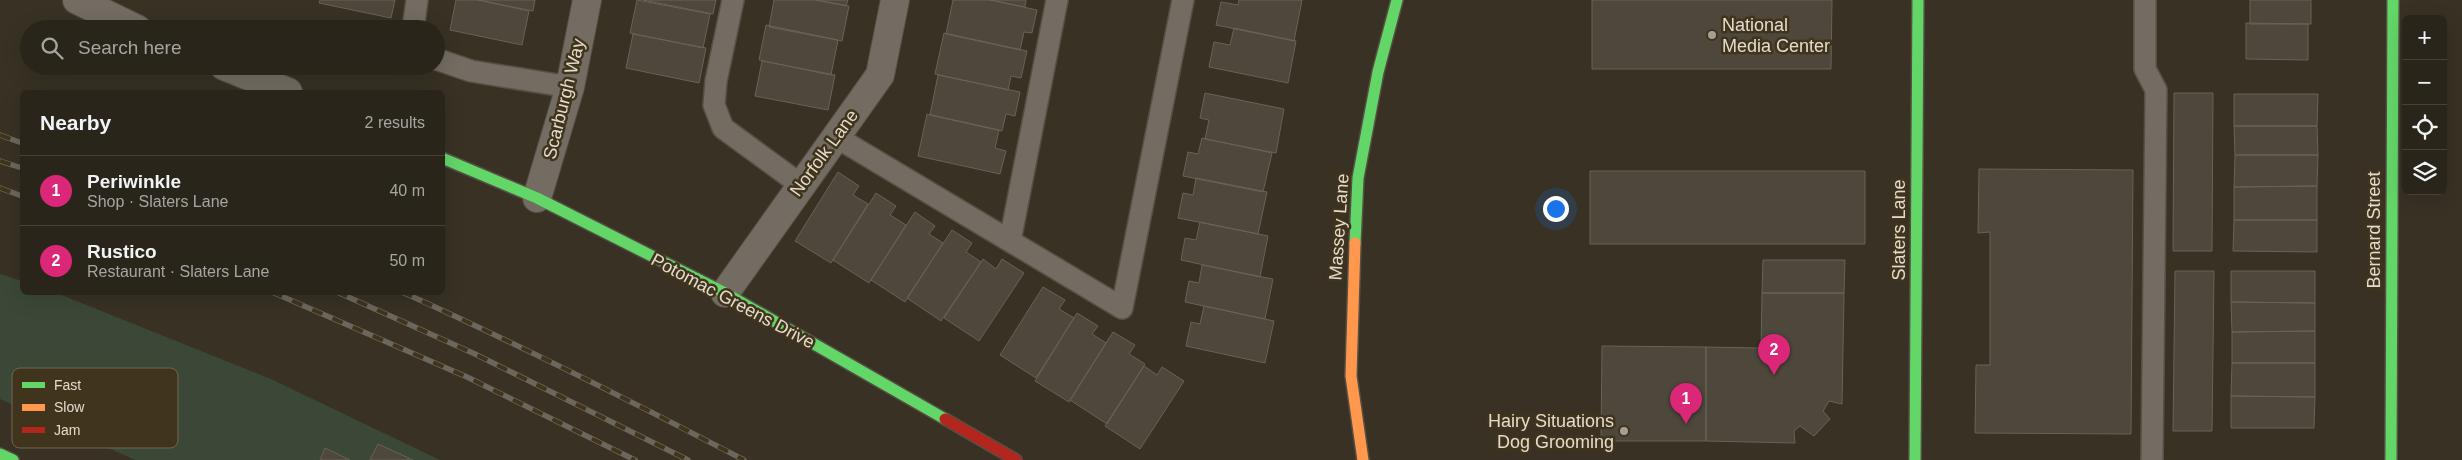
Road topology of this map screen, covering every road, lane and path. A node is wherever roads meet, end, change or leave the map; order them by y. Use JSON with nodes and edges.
{"nodes":[{"id":1,"x":77,"y":0,"type":"edge"},
{"id":2,"x":417,"y":0,"type":"edge"},
{"id":3,"x":587,"y":0,"type":"edge"},
{"id":4,"x":733,"y":0,"type":"edge"},
{"id":5,"x":895,"y":0,"type":"edge"},
{"id":6,"x":1057,"y":0,"type":"edge"},
{"id":7,"x":1183,"y":0,"type":"edge"},
{"id":8,"x":1397,"y":0,"type":"edge"},
{"id":9,"x":1918,"y":0,"type":"edge"},
{"id":10,"x":2145,"y":0,"type":"edge"},
{"id":11,"x":2393,"y":0,"type":"edge"},
{"id":12,"x":118,"y":20,"type":"edge"},
{"id":13,"x":414,"y":20,"type":"edge"},
{"id":14,"x":445,"y":62,"type":"edge"},
{"id":15,"x":246,"y":75,"type":"edge"},
{"id":16,"x":570,"y":88,"type":"junction"},
{"id":17,"x":283,"y":90,"type":"edge"},
{"id":18,"x":836,"y":137,"type":"junction"},
{"id":19,"x":445,"y":159,"type":"edge"},
{"id":20,"x":801,"y":185,"type":"junction"},
{"id":21,"x":537,"y":198,"type":"junction"},
{"id":22,"x":1010,"y":241,"type":"junction"},
{"id":23,"x":725,"y":293,"type":"junction"},
{"id":24,"x":0,"y":454,"type":"edge"},
{"id":25,"x":14,"y":460,"type":"edge"},
{"id":26,"x":1016,"y":460,"type":"edge"},
{"id":27,"x":1363,"y":460,"type":"edge"},
{"id":28,"x":1916,"y":460,"type":"edge"},
{"id":29,"x":2152,"y":460,"type":"edge"},
{"id":30,"x":2391,"y":460,"type":"edge"}],
"edges":[{"from":1,"to":12,"type":"street"},
{"from":2,"to":13,"type":"lane"},
{"from":3,"to":16,"type":"street","name":"Scarburgh Way"},
{"from":4,"to":20,"type":"lane"},
{"from":5,"to":18,"type":"street","name":"Norfolk Lane"},
{"from":6,"to":22,"type":"lane"},
{"from":7,"to":22,"type":"lane"},
{"from":8,"to":27,"type":"street","name":"Massey Lane"},
{"from":9,"to":28,"type":"street","name":"Slaters Lane"},
{"from":10,"to":29,"type":"lane"},
{"from":11,"to":30,"type":"street","name":"Bernard Street"},
{"from":14,"to":16,"type":"lane"},
{"from":15,"to":17,"type":"street"},
{"from":16,"to":21,"type":"street","name":"Scarburgh Way"},
{"from":18,"to":20,"type":"street","name":"Norfolk Lane"},
{"from":18,"to":22,"type":"lane"},
{"from":19,"to":21,"type":"street","name":"Potomac Greens Drive"},
{"from":20,"to":23,"type":"street","name":"Norfolk Lane"},
{"from":21,"to":23,"type":"street","name":"Potomac Greens Drive"},
{"from":23,"to":26,"type":"street","name":"Potomac Greens Drive"},
{"from":24,"to":25,"type":"street"}]}
